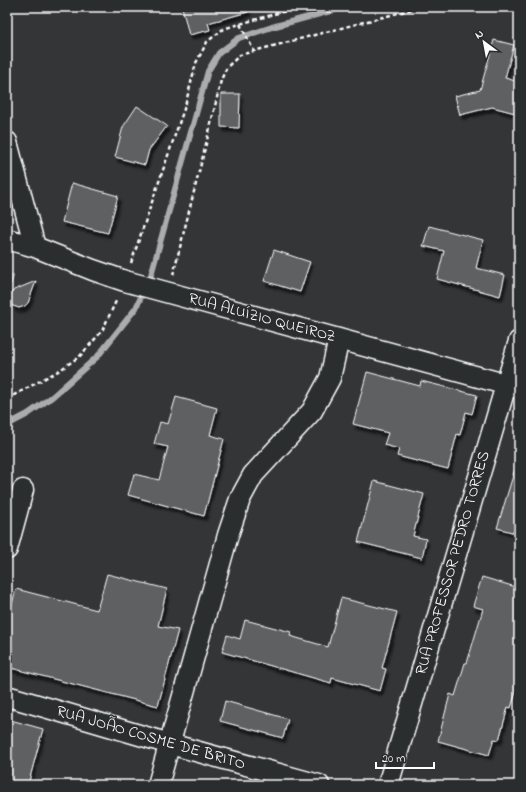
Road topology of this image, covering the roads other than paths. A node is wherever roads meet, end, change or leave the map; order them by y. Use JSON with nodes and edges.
{"nodes":[{"id":1,"x":7,"y":142,"type":"edge"},
{"id":2,"x":7,"y":239,"type":"edge"},
{"id":3,"x":34,"y":247,"type":"junction"},
{"id":4,"x":339,"y":339,"type":"junction"},
{"id":5,"x":519,"y":341,"type":"edge"},
{"id":6,"x":513,"y":386,"type":"edge"},
{"id":7,"x":23,"y":490,"type":"dead end"},
{"id":8,"x":7,"y":549,"type":"edge"},
{"id":9,"x":7,"y":696,"type":"edge"},
{"id":10,"x":170,"y":744,"type":"junction"},
{"id":11,"x":158,"y":785,"type":"edge"},
{"id":12,"x":319,"y":785,"type":"edge"},
{"id":13,"x":388,"y":785,"type":"edge"}],
"edges":[{"from":1,"to":3,"type":"street"},
{"from":2,"to":3,"type":"street","name":"RUA ALUÍZIO QUEIROZ"},
{"from":3,"to":4,"type":"street","name":"RUA ALUÍZIO QUEIROZ"},
{"from":4,"to":6,"type":"street","name":"RUA ALUÍZIO QUEIROZ"},
{"from":4,"to":10,"type":"street"},
{"from":5,"to":6,"type":"street","name":"RUA PROFESSOR PEDRO TORRES"},
{"from":6,"to":13,"type":"street","name":"RUA PROFESSOR PEDRO TORRES"},
{"from":7,"to":8,"type":"street"},
{"from":9,"to":10,"type":"street","name":"RUA JOÃO COSME DE BRITO"},
{"from":10,"to":11,"type":"street"},
{"from":10,"to":12,"type":"street","name":"RUA JOÃO COSME DE BRITO"}]}
